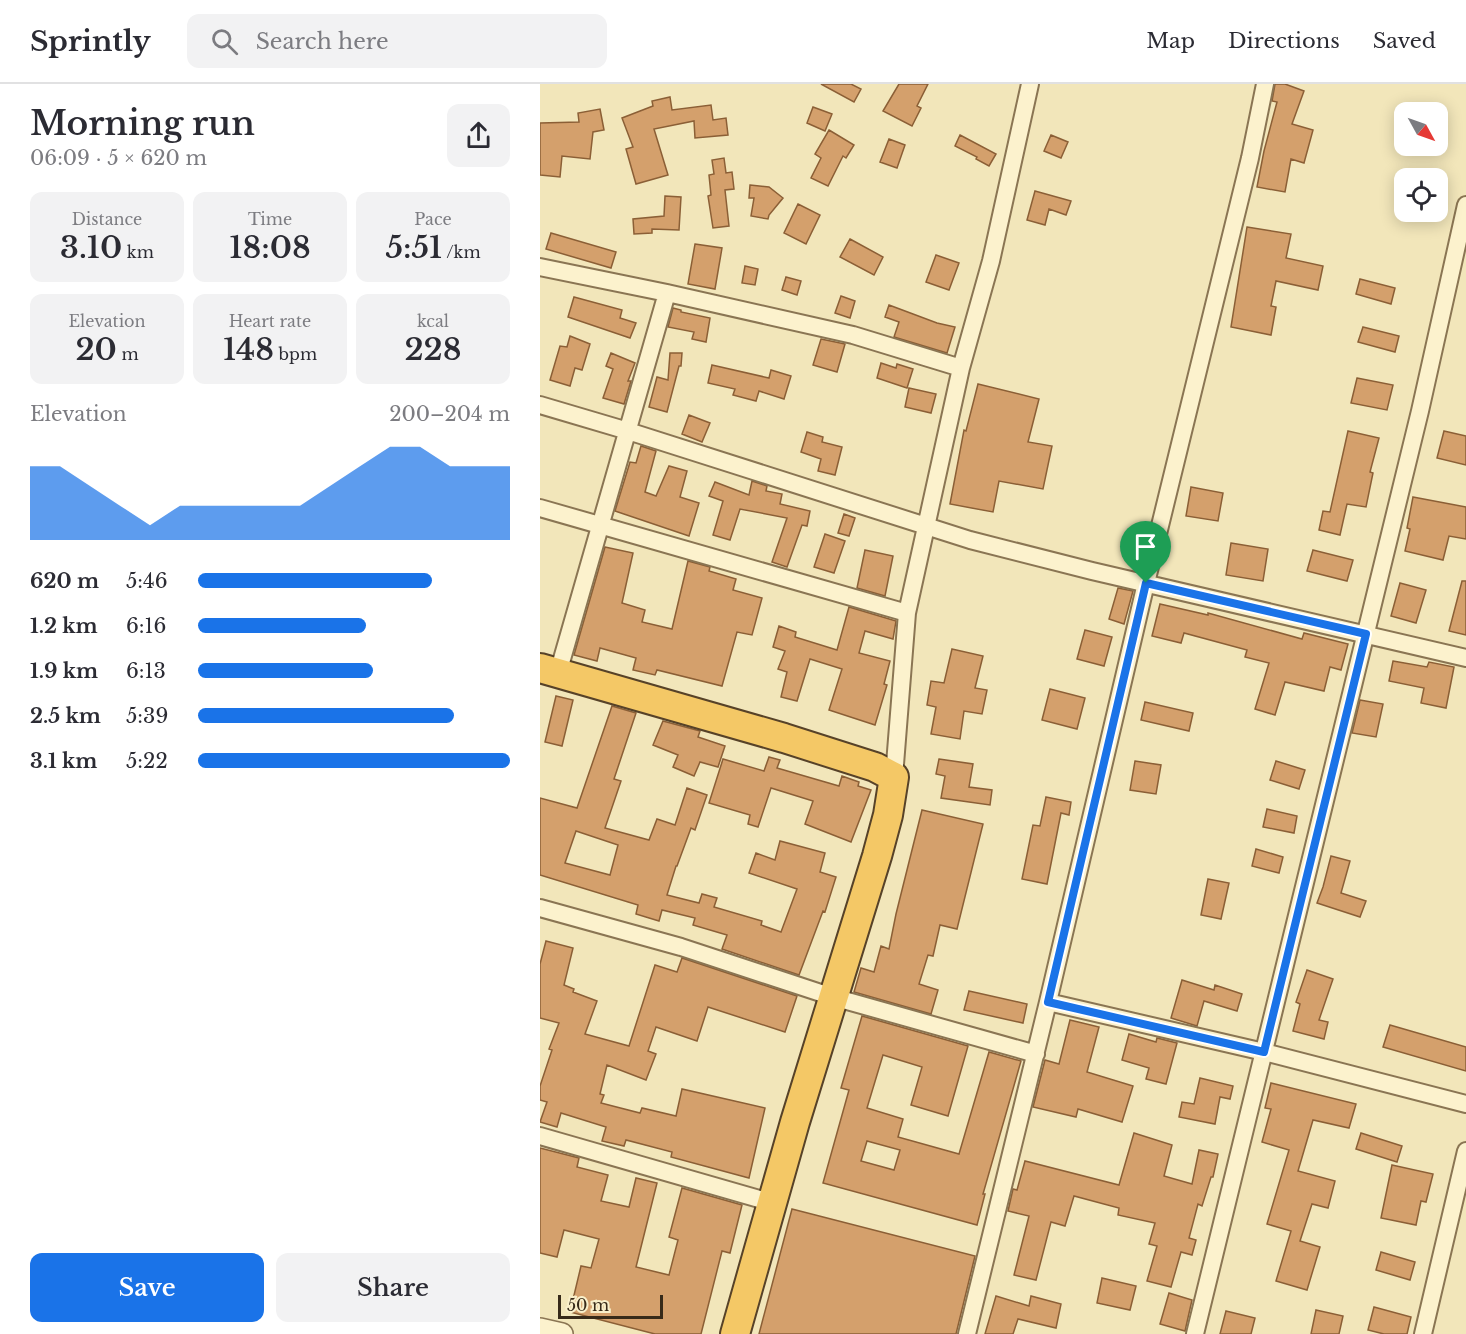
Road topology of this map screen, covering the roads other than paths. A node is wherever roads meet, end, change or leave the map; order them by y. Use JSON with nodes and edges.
{"nodes":[{"id":1,"x":1030,"y":84,"type":"edge"},
{"id":2,"x":1265,"y":84,"type":"edge"},
{"id":3,"x":1466,"y":205,"type":"edge"},
{"id":4,"x":540,"y":267,"type":"edge"},
{"id":5,"x":667,"y":293,"type":"junction"},
{"id":6,"x":961,"y":368,"type":"junction"},
{"id":7,"x":540,"y":405,"type":"edge"},
{"id":8,"x":628,"y":431,"type":"junction"},
{"id":9,"x":540,"y":508,"type":"edge"},
{"id":10,"x":600,"y":524,"type":"junction"},
{"id":11,"x":926,"y":526,"type":"junction"},
{"id":12,"x":1146,"y":583,"type":"junction"},
{"id":13,"x":907,"y":613,"type":"junction"},
{"id":14,"x":1366,"y":634,"type":"junction"},
{"id":15,"x":1466,"y":658,"type":"edge"},
{"id":16,"x":549,"y":671,"type":"edge"},
{"id":17,"x":894,"y":777,"type":"junction"},
{"id":18,"x":540,"y":908,"type":"edge"},
{"id":19,"x":833,"y":997,"type":"junction"},
{"id":20,"x":1048,"y":1002,"type":"junction"},
{"id":21,"x":1264,"y":1052,"type":"junction"},
{"id":22,"x":1035,"y":1053,"type":"junction"},
{"id":23,"x":1466,"y":1104,"type":"edge"},
{"id":24,"x":540,"y":1136,"type":"edge"},
{"id":25,"x":1466,"y":1151,"type":"edge"},
{"id":26,"x":773,"y":1203,"type":"junction"},
{"id":27,"x":540,"y":1329,"type":"edge"},
{"id":28,"x":562,"y":1334,"type":"edge"},
{"id":29,"x":735,"y":1334,"type":"edge"},
{"id":30,"x":967,"y":1334,"type":"edge"},
{"id":31,"x":1195,"y":1334,"type":"edge"},
{"id":32,"x":1423,"y":1334,"type":"edge"}],
"edges":[{"from":1,"to":6,"type":"street"},
{"from":2,"to":12,"type":"street"},
{"from":3,"to":14,"type":"street"},
{"from":4,"to":5,"type":"street"},
{"from":5,"to":6,"type":"street"},
{"from":5,"to":8,"type":"street"},
{"from":6,"to":11,"type":"street"},
{"from":7,"to":8,"type":"street"},
{"from":8,"to":10,"type":"street"},
{"from":8,"to":11,"type":"street"},
{"from":9,"to":10,"type":"street"},
{"from":10,"to":13,"type":"street"},
{"from":10,"to":16,"type":"street"},
{"from":11,"to":12,"type":"street"},
{"from":11,"to":13,"type":"street"},
{"from":12,"to":14,"type":"street"},
{"from":12,"to":20,"type":"street"},
{"from":13,"to":17,"type":"street"},
{"from":14,"to":15,"type":"street"},
{"from":14,"to":21,"type":"street"},
{"from":16,"to":17,"type":"highway"},
{"from":17,"to":19,"type":"highway"},
{"from":18,"to":19,"type":"street"},
{"from":19,"to":22,"type":"street"},
{"from":19,"to":26,"type":"highway"},
{"from":20,"to":21,"type":"street"},
{"from":20,"to":22,"type":"street"},
{"from":21,"to":23,"type":"street"},
{"from":21,"to":31,"type":"street"},
{"from":22,"to":30,"type":"street"},
{"from":24,"to":26,"type":"street"},
{"from":25,"to":32,"type":"street"},
{"from":26,"to":29,"type":"highway"},
{"from":27,"to":28,"type":"street"}]}
